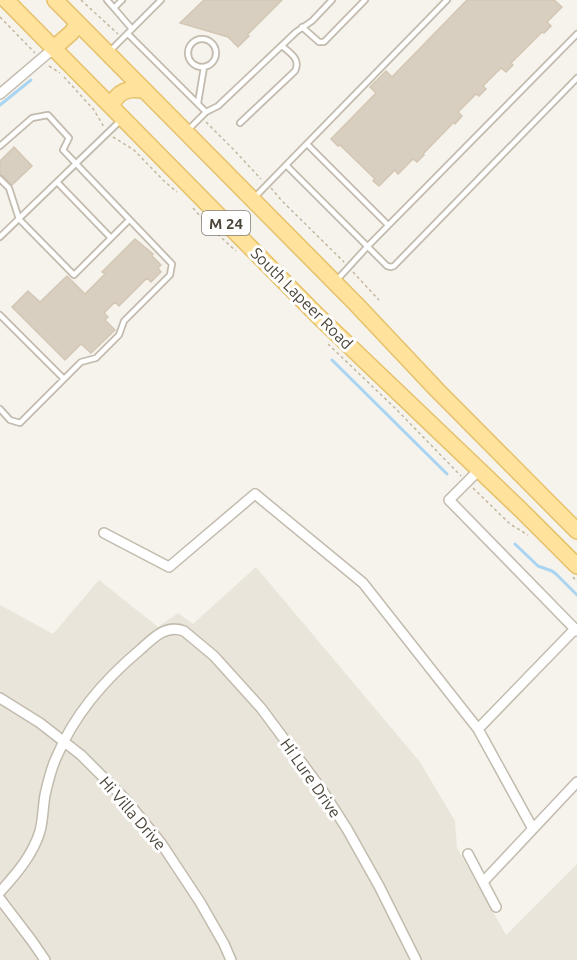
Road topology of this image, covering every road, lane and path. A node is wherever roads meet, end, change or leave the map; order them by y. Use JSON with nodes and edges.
{"nodes":[{"id":1,"x":6,"y":0,"type":"edge"},
{"id":2,"x":54,"y":0,"type":"edge"},
{"id":3,"x":81,"y":0,"type":"edge"},
{"id":4,"x":107,"y":0,"type":"edge"},
{"id":5,"x":122,"y":0,"type":"edge"},
{"id":6,"x":161,"y":0,"type":"edge"},
{"id":7,"x":332,"y":0,"type":"edge"},
{"id":8,"x":365,"y":0,"type":"edge"},
{"id":9,"x":447,"y":0,"type":"edge"},
{"id":10,"x":114,"y":8,"type":"junction"},
{"id":11,"x":0,"y":17,"type":"edge"},
{"id":12,"x":78,"y":24,"type":"junction"},
{"id":13,"x":302,"y":27,"type":"junction"},
{"id":14,"x":132,"y":29,"type":"junction"},
{"id":15,"x":128,"y":34,"type":"junction"},
{"id":16,"x":577,"y":34,"type":"edge"},
{"id":17,"x":123,"y":39,"type":"junction"},
{"id":18,"x":282,"y":46,"type":"junction"},
{"id":19,"x":54,"y":48,"type":"junction"},
{"id":20,"x":34,"y":53,"type":"dead end"},
{"id":21,"x":108,"y":54,"type":"junction"},
{"id":22,"x":204,"y":68,"type":"junction"},
{"id":23,"x":577,"y":78,"type":"edge"},
{"id":24,"x":145,"y":91,"type":"junction"},
{"id":25,"x":0,"y":94,"type":"edge"},
{"id":26,"x":198,"y":104,"type":"junction"},
{"id":27,"x":112,"y":106,"type":"junction"},
{"id":28,"x":206,"y":112,"type":"junction"},
{"id":29,"x":201,"y":117,"type":"junction"},
{"id":30,"x":123,"y":118,"type":"junction"},
{"id":31,"x":240,"y":123,"type":"dead end"},
{"id":32,"x":185,"y":133,"type":"junction"},
{"id":33,"x":307,"y":144,"type":"junction"},
{"id":34,"x":0,"y":146,"type":"edge"},
{"id":35,"x":75,"y":164,"type":"junction"},
{"id":36,"x":286,"y":165,"type":"junction"},
{"id":37,"x":0,"y":180,"type":"edge"},
{"id":38,"x":57,"y":182,"type":"junction"},
{"id":39,"x":267,"y":184,"type":"junction"},
{"id":40,"x":252,"y":200,"type":"junction"},
{"id":41,"x":19,"y":219,"type":"junction"},
{"id":42,"x":129,"y":220,"type":"junction"},
{"id":43,"x":388,"y":225,"type":"junction"},
{"id":44,"x":0,"y":237,"type":"edge"},
{"id":45,"x":111,"y":238,"type":"junction"},
{"id":46,"x":367,"y":247,"type":"junction"},
{"id":47,"x":349,"y":267,"type":"junction"},
{"id":48,"x":334,"y":282,"type":"junction"},
{"id":49,"x":379,"y":300,"type":"dead end"},
{"id":50,"x":0,"y":315,"type":"edge"},
{"id":51,"x":64,"y":379,"type":"junction"},
{"id":52,"x":0,"y":410,"type":"edge"},
{"id":53,"x":468,"y":421,"type":"junction"},
{"id":54,"x":442,"y":435,"type":"junction"},
{"id":55,"x":479,"y":470,"type":"junction"},
{"id":56,"x":577,"y":531,"type":"edge"},
{"id":57,"x":104,"y":533,"type":"dead end"},
{"id":58,"x":577,"y":566,"type":"edge"},
{"id":59,"x":576,"y":630,"type":"edge"},
{"id":60,"x":0,"y":698,"type":"edge"},
{"id":61,"x":478,"y":729,"type":"junction"},
{"id":62,"x":64,"y":741,"type":"junction"},
{"id":63,"x":577,"y":782,"type":"edge"},
{"id":64,"x":533,"y":829,"type":"junction"},
{"id":65,"x":468,"y":854,"type":"dead end"},
{"id":66,"x":483,"y":882,"type":"junction"},
{"id":67,"x":0,"y":892,"type":"edge"},
{"id":68,"x":0,"y":900,"type":"edge"},
{"id":69,"x":495,"y":907,"type":"dead end"},
{"id":70,"x":45,"y":960,"type":"edge"},
{"id":71,"x":231,"y":960,"type":"edge"},
{"id":72,"x":416,"y":960,"type":"edge"}],
"edges":[{"from":1,"to":19,"type":"main road","name":"South Lapeer Road","number":"M 24"},
{"from":2,"to":12,"type":"main road","name":"South Lapeer Road","number":"M 24"},
{"from":3,"to":17,"type":"path"},
{"from":4,"to":10,"type":"lane"},
{"from":5,"to":10,"type":"lane"},
{"from":6,"to":14,"type":"lane"},
{"from":7,"to":13,"type":"lane"},
{"from":8,"to":13,"type":"lane"},
{"from":9,"to":33,"type":"lane"},
{"from":10,"to":14,"type":"lane"},
{"from":11,"to":20,"type":"path"},
{"from":12,"to":19,"type":"main road"},
{"from":12,"to":21,"type":"main road","name":"South Lapeer Road","number":"M 24"},
{"from":13,"to":18,"type":"lane"},
{"from":14,"to":15,"type":"lane"},
{"from":15,"to":17,"type":"lane"},
{"from":15,"to":26,"type":"lane"},
{"from":16,"to":43,"type":"lane"},
{"from":17,"to":21,"type":"lane"},
{"from":18,"to":28,"type":"lane"},
{"from":18,"to":31,"type":"lane"},
{"from":19,"to":25,"type":"street"},
{"from":19,"to":27,"type":"main road","name":"South Lapeer Road","number":"M 24"},
{"from":21,"to":24,"type":"main road","name":"South Lapeer Road","number":"M 24"},
{"from":22,"to":22,"type":"lane"},
{"from":22,"to":26,"type":"lane"},
{"from":23,"to":46,"type":"lane"},
{"from":24,"to":27,"type":"main road"},
{"from":24,"to":32,"type":"main road","name":"South Lapeer Road","number":"M 24"},
{"from":26,"to":28,"type":"lane"},
{"from":27,"to":30,"type":"main road","name":"South Lapeer Road","number":"M 24"},
{"from":28,"to":29,"type":"lane"},
{"from":29,"to":32,"type":"lane"},
{"from":29,"to":39,"type":"path"},
{"from":30,"to":35,"type":"lane"},
{"from":30,"to":54,"type":"main road","name":"South Lapeer Road","number":"M 24"},
{"from":32,"to":40,"type":"main road","name":"South Lapeer Road","number":"M 24"},
{"from":33,"to":36,"type":"lane"},
{"from":33,"to":43,"type":"lane"},
{"from":34,"to":35,"type":"lane"},
{"from":35,"to":38,"type":"lane"},
{"from":35,"to":42,"type":"lane"},
{"from":36,"to":39,"type":"lane"},
{"from":36,"to":46,"type":"lane"},
{"from":37,"to":41,"type":"lane"},
{"from":38,"to":41,"type":"lane"},
{"from":38,"to":45,"type":"lane"},
{"from":39,"to":40,"type":"lane"},
{"from":39,"to":47,"type":"path"},
{"from":40,"to":48,"type":"main road","name":"South Lapeer Road","number":"M 24"},
{"from":41,"to":44,"type":"lane"},
{"from":41,"to":45,"type":"lane"},
{"from":42,"to":45,"type":"lane"},
{"from":42,"to":51,"type":"lane"},
{"from":43,"to":46,"type":"lane"},
{"from":46,"to":47,"type":"lane"},
{"from":47,"to":48,"type":"lane"},
{"from":47,"to":49,"type":"path"},
{"from":48,"to":53,"type":"main road","name":"South Lapeer Road","number":"M 24"},
{"from":50,"to":51,"type":"lane"},
{"from":51,"to":52,"type":"lane"},
{"from":53,"to":54,"type":"main road"},
{"from":53,"to":56,"type":"main road","name":"South Lapeer Road","number":"M 24"},
{"from":54,"to":55,"type":"main road","name":"South Lapeer Road","number":"M 24"},
{"from":55,"to":58,"type":"main road","name":"South Lapeer Road","number":"M 24"},
{"from":55,"to":59,"type":"street"},
{"from":57,"to":61,"type":"street"},
{"from":59,"to":61,"type":"street"},
{"from":60,"to":62,"type":"street","name":"Hi Villa Drive"},
{"from":61,"to":64,"type":"street"},
{"from":62,"to":67,"type":"street"},
{"from":62,"to":71,"type":"street","name":"Hi Villa Drive"},
{"from":62,"to":72,"type":"street","name":"Hi Lure Drive"},
{"from":63,"to":64,"type":"street"},
{"from":64,"to":66,"type":"street"},
{"from":65,"to":66,"type":"street"},
{"from":66,"to":69,"type":"street"},
{"from":68,"to":70,"type":"street"}]}
